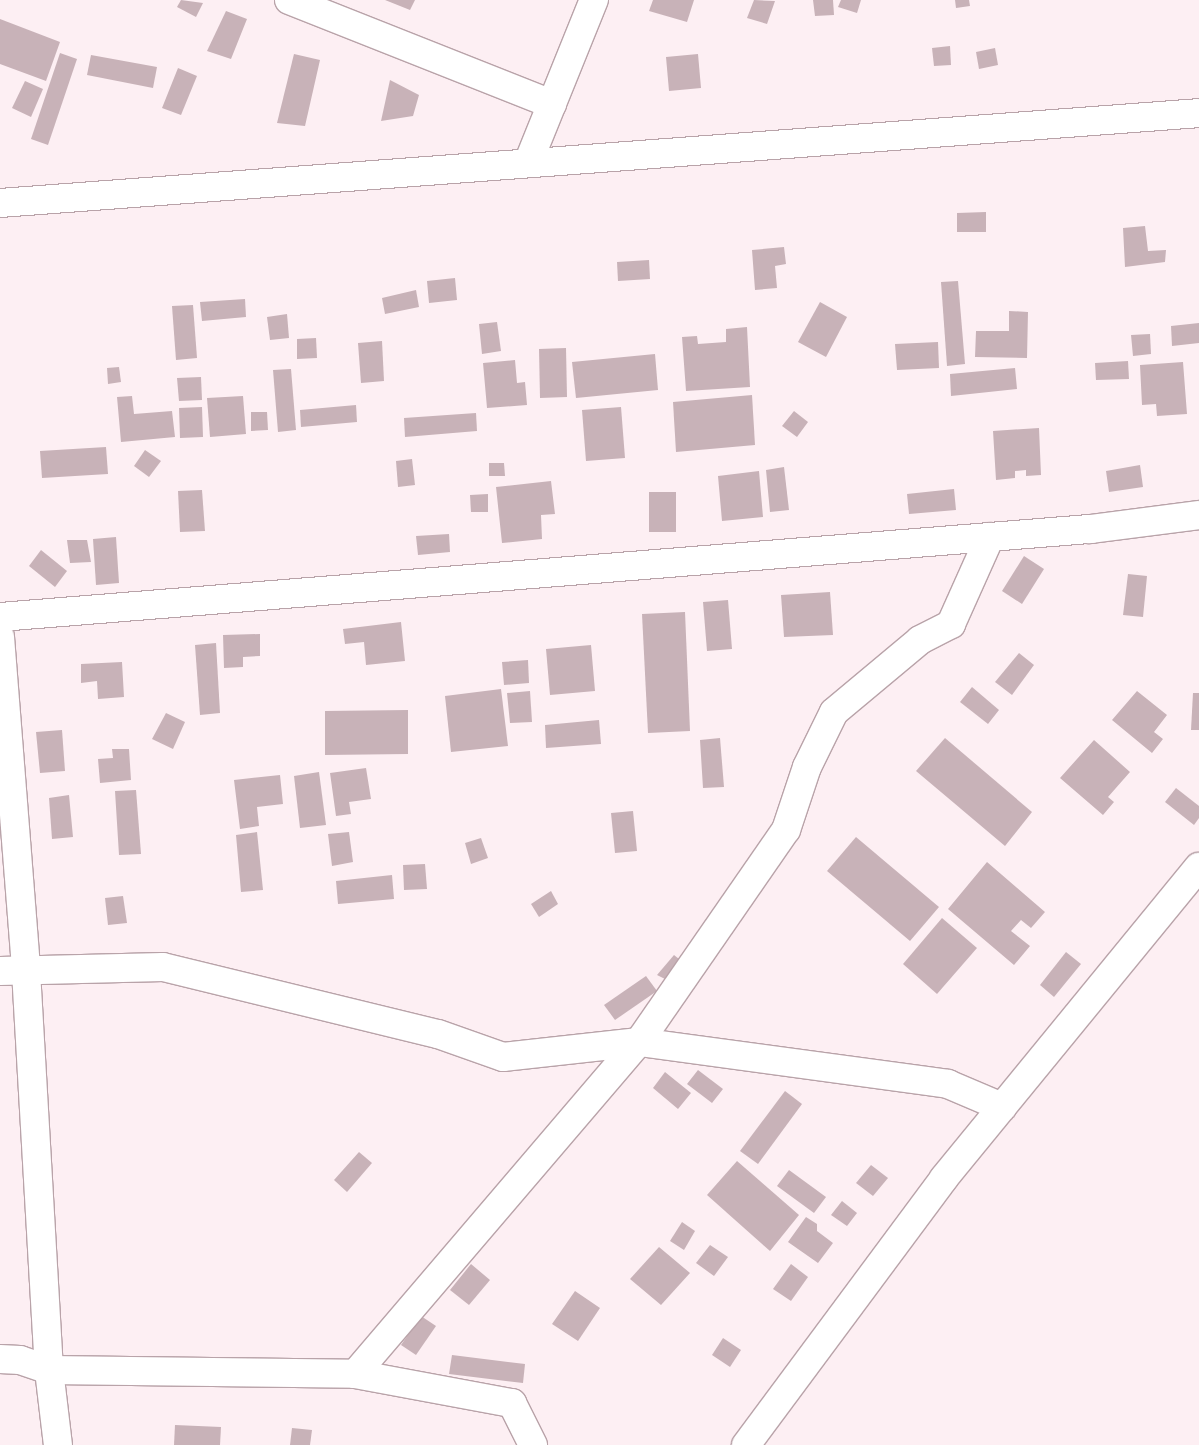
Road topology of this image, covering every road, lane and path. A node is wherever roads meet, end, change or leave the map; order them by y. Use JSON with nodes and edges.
{"nodes":[{"id":1,"x":289,"y":0,"type":"edge"},
{"id":2,"x":594,"y":0,"type":"edge"},
{"id":3,"x":552,"y":104,"type":"junction"},
{"id":4,"x":1199,"y":113,"type":"edge"},
{"id":5,"x":528,"y":163,"type":"junction"},
{"id":6,"x":0,"y":203,"type":"edge"},
{"id":7,"x":1199,"y":515,"type":"edge"},
{"id":8,"x":990,"y":537,"type":"junction"},
{"id":9,"x":0,"y":617,"type":"edge"},
{"id":10,"x":0,"y":637,"type":"edge"},
{"id":11,"x":1199,"y":867,"type":"edge"},
{"id":12,"x":13,"y":971,"type":"edge"},
{"id":13,"x":639,"y":1042,"type":"junction"},
{"id":14,"x":1002,"y":1107,"type":"junction"},
{"id":15,"x":0,"y":1359,"type":"edge"},
{"id":16,"x":49,"y":1370,"type":"junction"},
{"id":17,"x":355,"y":1374,"type":"junction"},
{"id":18,"x":58,"y":1445,"type":"edge"},
{"id":19,"x":533,"y":1445,"type":"edge"},
{"id":20,"x":746,"y":1445,"type":"edge"}],
"edges":[{"from":1,"to":3,"type":"street"},
{"from":2,"to":3,"type":"street"},
{"from":3,"to":5,"type":"street"},
{"from":4,"to":5,"type":"street"},
{"from":5,"to":6,"type":"street"},
{"from":7,"to":8,"type":"street"},
{"from":8,"to":9,"type":"street"},
{"from":8,"to":13,"type":"street"},
{"from":10,"to":12,"type":"street"},
{"from":11,"to":14,"type":"street"},
{"from":12,"to":13,"type":"street"},
{"from":12,"to":16,"type":"street"},
{"from":13,"to":14,"type":"street"},
{"from":13,"to":17,"type":"street"},
{"from":14,"to":20,"type":"street"},
{"from":15,"to":16,"type":"street"},
{"from":16,"to":17,"type":"street"},
{"from":16,"to":18,"type":"street"},
{"from":17,"to":19,"type":"street"}]}
